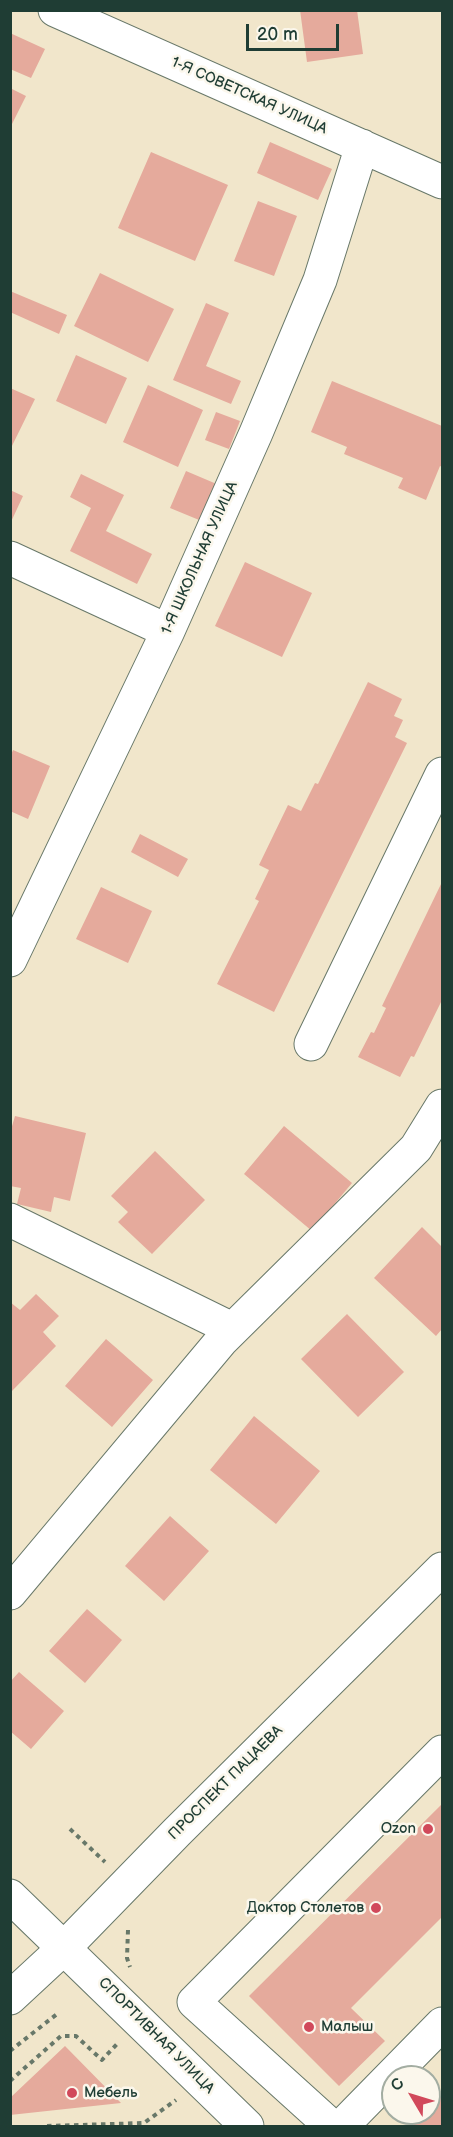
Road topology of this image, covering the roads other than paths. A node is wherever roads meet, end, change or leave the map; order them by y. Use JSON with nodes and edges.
{"nodes":[{"id":1,"x":55,"y":10,"type":"edge"},
{"id":2,"x":362,"y":146,"type":"junction"},
{"id":3,"x":442,"y":182,"type":"edge"},
{"id":4,"x":10,"y":558,"type":"edge"},
{"id":5,"x":168,"y":631,"type":"junction"},
{"id":6,"x":442,"y":774,"type":"edge"},
{"id":7,"x":10,"y":960,"type":"edge"},
{"id":8,"x":311,"y":1044,"type":"dead end"},
{"id":9,"x":442,"y":1106,"type":"edge"},
{"id":10,"x":10,"y":1220,"type":"edge"},
{"id":11,"x":232,"y":1329,"type":"junction"},
{"id":12,"x":442,"y":1569,"type":"edge"},
{"id":13,"x":10,"y":1593,"type":"edge"},
{"id":14,"x":442,"y":1752,"type":"edge"},
{"id":15,"x":10,"y":1896,"type":"edge"},
{"id":16,"x":64,"y":1947,"type":"junction"},
{"id":17,"x":10,"y":1998,"type":"edge"},
{"id":18,"x":442,"y":2024,"type":"edge"},
{"id":19,"x":247,"y":2127,"type":"edge"},
{"id":20,"x":331,"y":2127,"type":"edge"},
{"id":21,"x":342,"y":2127,"type":"edge"}],
"edges":[{"from":1,"to":2,"type":"street","name":"1-Я СОВЕТСКАЯ УЛИЦА"},
{"from":2,"to":3,"type":"street","name":"1-Я СОВЕТСКАЯ УЛИЦА"},
{"from":2,"to":5,"type":"street","name":"1-Я ШКОЛЬНАЯ УЛИЦА"},
{"from":4,"to":5,"type":"street"},
{"from":5,"to":7,"type":"street","name":"1-Я ШКОЛЬНАЯ УЛИЦА"},
{"from":6,"to":8,"type":"street"},
{"from":9,"to":11,"type":"street"},
{"from":10,"to":11,"type":"street"},
{"from":11,"to":13,"type":"street"},
{"from":12,"to":16,"type":"street","name":"ПРОСПЕКТ ПАЦАЕВА"},
{"from":14,"to":20,"type":"street"},
{"from":15,"to":16,"type":"street","name":"СПОРТИВНАЯ УЛИЦА"},
{"from":16,"to":17,"type":"street","name":"ПРОСПЕКТ ПАЦАЕВА"},
{"from":16,"to":19,"type":"street","name":"СПОРТИВНАЯ УЛИЦА"},
{"from":18,"to":21,"type":"street"}]}
